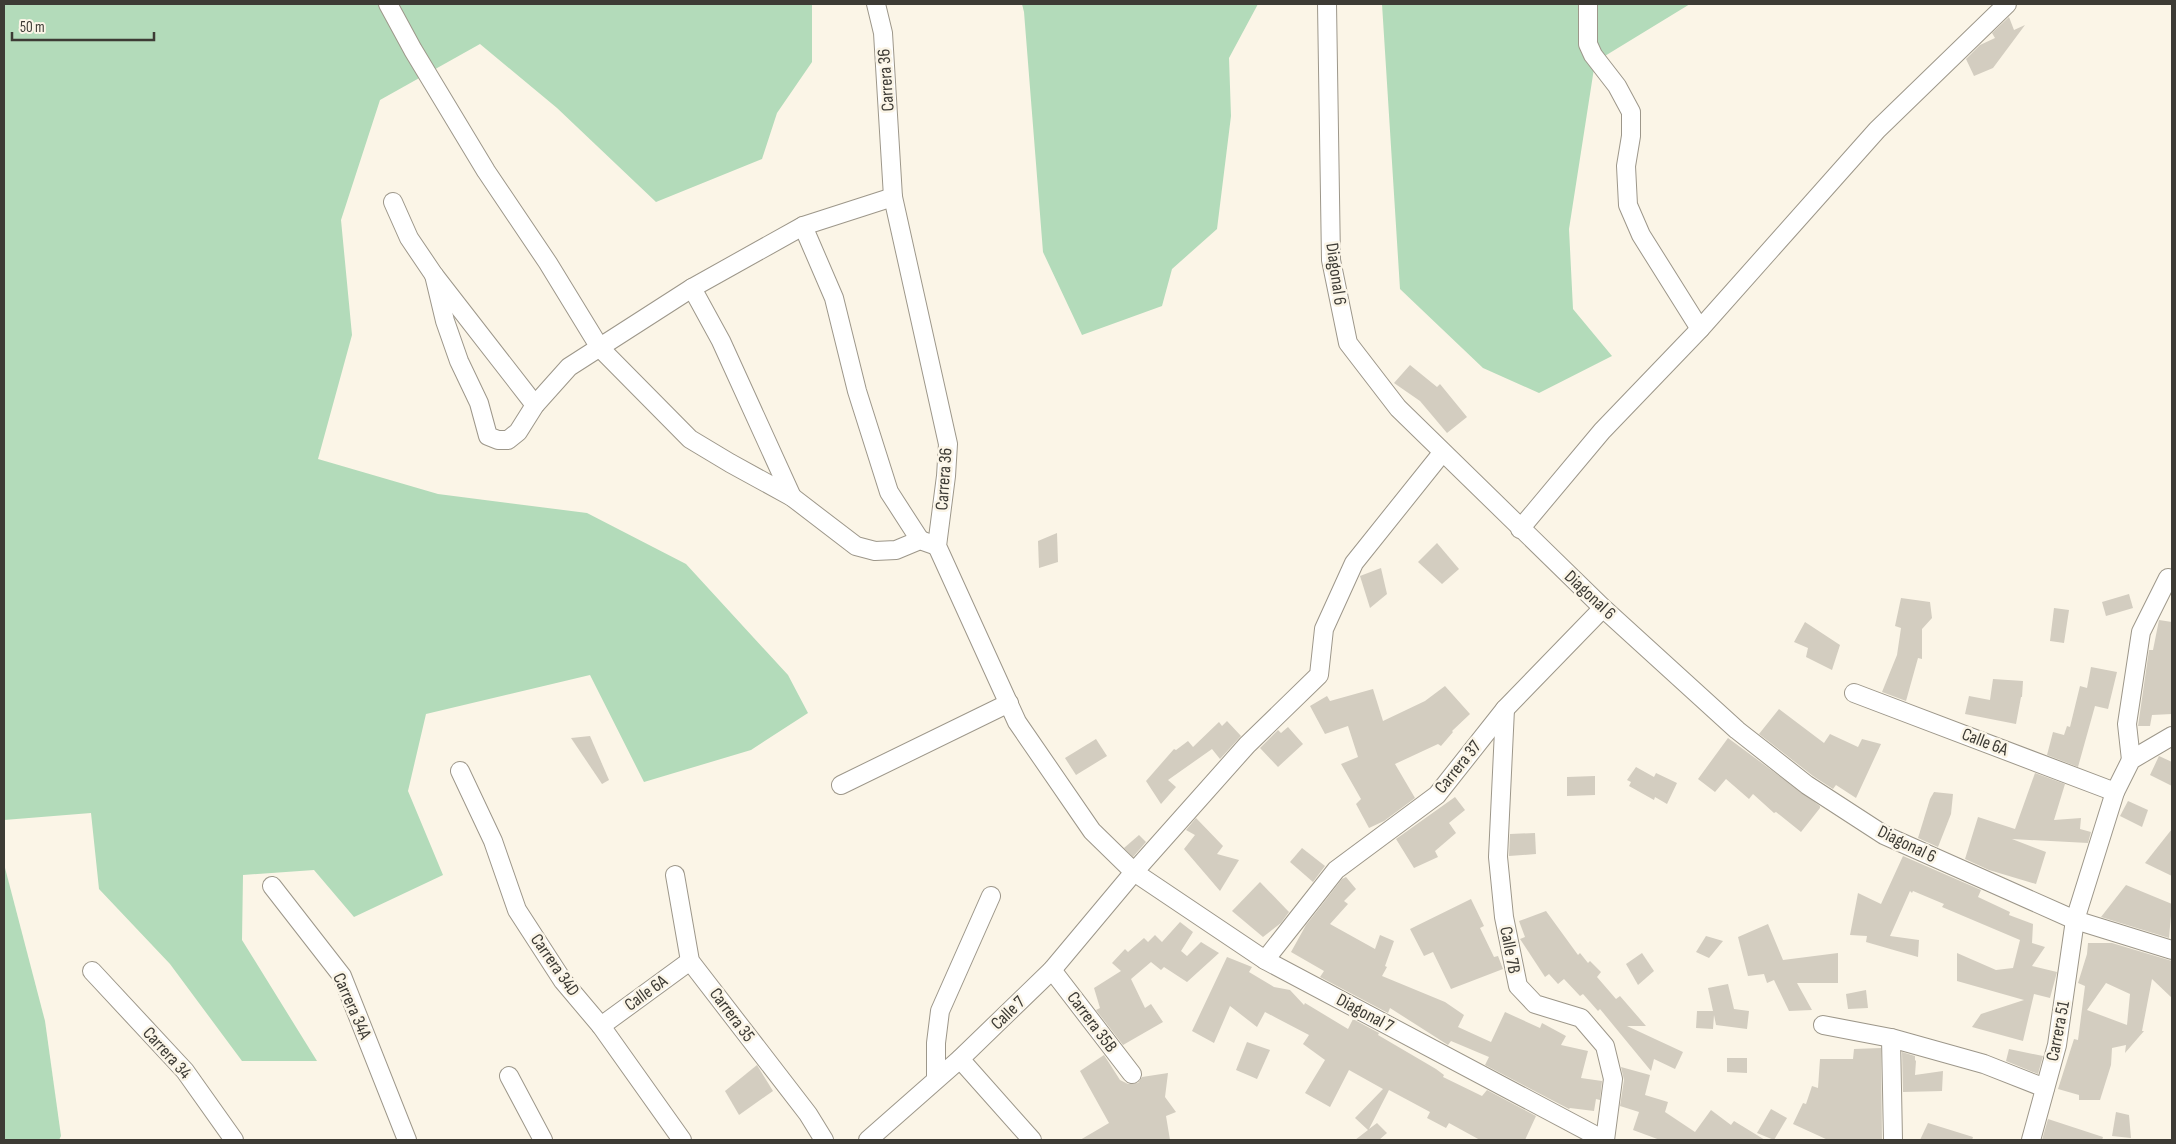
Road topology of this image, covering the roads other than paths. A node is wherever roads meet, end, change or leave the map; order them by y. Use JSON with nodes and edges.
{"nodes":[{"id":1,"x":388,"y":4,"type":"edge"},
{"id":2,"x":876,"y":4,"type":"edge"},
{"id":3,"x":1327,"y":4,"type":"edge"},
{"id":4,"x":1588,"y":4,"type":"edge"},
{"id":5,"x":2007,"y":4,"type":"edge"},
{"id":6,"x":893,"y":197,"type":"junction"},
{"id":7,"x":393,"y":202,"type":"dead end"},
{"id":8,"x":803,"y":226,"type":"junction"},
{"id":9,"x":434,"y":275,"type":"junction"},
{"id":10,"x":692,"y":288,"type":"junction"},
{"id":11,"x":1700,"y":329,"type":"junction"},
{"id":12,"x":600,"y":348,"type":"junction"},
{"id":13,"x":535,"y":405,"type":"junction"},
{"id":14,"x":1442,"y":453,"type":"junction"},
{"id":15,"x":792,"y":497,"type":"junction"},
{"id":16,"x":1520,"y":529,"type":"junction"},
{"id":17,"x":920,"y":540,"type":"junction"},
{"id":18,"x":937,"y":546,"type":"junction"},
{"id":19,"x":2168,"y":578,"type":"dead end"},
{"id":20,"x":1602,"y":608,"type":"junction"},
{"id":21,"x":1854,"y":693,"type":"dead end"},
{"id":22,"x":1009,"y":703,"type":"junction"},
{"id":23,"x":1505,"y":709,"type":"junction"},
{"id":24,"x":2172,"y":736,"type":"edge"},
{"id":25,"x":2131,"y":760,"type":"junction"},
{"id":26,"x":460,"y":771,"type":"dead end"},
{"id":27,"x":841,"y":785,"type":"dead end"},
{"id":28,"x":2115,"y":792,"type":"junction"},
{"id":29,"x":1134,"y":872,"type":"junction"},
{"id":30,"x":676,"y":875,"type":"dead end"},
{"id":31,"x":272,"y":886,"type":"dead end"},
{"id":32,"x":991,"y":896,"type":"dead end"},
{"id":33,"x":2075,"y":920,"type":"junction"},
{"id":34,"x":2172,"y":950,"type":"edge"},
{"id":35,"x":1265,"y":960,"type":"junction"},
{"id":36,"x":690,"y":961,"type":"junction"},
{"id":37,"x":1052,"y":970,"type":"junction"},
{"id":38,"x":92,"y":971,"type":"dead end"},
{"id":39,"x":1823,"y":1025,"type":"dead end"},
{"id":40,"x":601,"y":1026,"type":"junction"},
{"id":41,"x":1891,"y":1038,"type":"junction"},
{"id":42,"x":960,"y":1059,"type":"junction"},
{"id":43,"x":1132,"y":1074,"type":"dead end"},
{"id":44,"x":509,"y":1076,"type":"dead end"},
{"id":45,"x":936,"y":1079,"type":"junction"},
{"id":46,"x":2045,"y":1088,"type":"junction"},
{"id":47,"x":234,"y":1140,"type":"edge"},
{"id":48,"x":407,"y":1140,"type":"edge"},
{"id":49,"x":543,"y":1140,"type":"edge"},
{"id":50,"x":682,"y":1140,"type":"edge"},
{"id":51,"x":824,"y":1140,"type":"edge"},
{"id":52,"x":868,"y":1140,"type":"edge"},
{"id":53,"x":1032,"y":1140,"type":"edge"},
{"id":54,"x":1604,"y":1140,"type":"edge"},
{"id":55,"x":1893,"y":1140,"type":"edge"},
{"id":56,"x":2031,"y":1140,"type":"edge"}],
"edges":[{"from":1,"to":12,"type":"street"},
{"from":2,"to":6,"type":"street","name":"Carrera 36"},
{"from":3,"to":14,"type":"street","name":"Diagonal 6"},
{"from":4,"to":11,"type":"street"},
{"from":5,"to":11,"type":"street"},
{"from":6,"to":8,"type":"street"},
{"from":6,"to":18,"type":"street","name":"Carrera 36"},
{"from":7,"to":9,"type":"street"},
{"from":8,"to":10,"type":"street"},
{"from":8,"to":17,"type":"street"},
{"from":9,"to":13,"type":"street"},
{"from":9,"to":13,"type":"street"},
{"from":10,"to":12,"type":"street"},
{"from":10,"to":15,"type":"street"},
{"from":11,"to":16,"type":"street"},
{"from":12,"to":13,"type":"street"},
{"from":12,"to":15,"type":"street"},
{"from":14,"to":16,"type":"street","name":"Diagonal 6"},
{"from":14,"to":29,"type":"street","name":"Calle 7"},
{"from":15,"to":17,"type":"street"},
{"from":16,"to":20,"type":"street","name":"Diagonal 6"},
{"from":17,"to":18,"type":"street"},
{"from":18,"to":22,"type":"street"},
{"from":19,"to":25,"type":"street"},
{"from":20,"to":23,"type":"street","name":"Carrera 37"},
{"from":20,"to":33,"type":"street","name":"Diagonal 6"},
{"from":21,"to":28,"type":"street","name":"Calle 6A"},
{"from":22,"to":27,"type":"street"},
{"from":22,"to":29,"type":"street"},
{"from":23,"to":35,"type":"street","name":"Carrera 37"},
{"from":23,"to":54,"type":"street","name":"Calle 7B"},
{"from":24,"to":25,"type":"street"},
{"from":25,"to":28,"type":"street"},
{"from":26,"to":40,"type":"street","name":"Carrera 34D"},
{"from":28,"to":33,"type":"street"},
{"from":29,"to":35,"type":"street","name":"Diagonal 7"},
{"from":29,"to":37,"type":"street","name":"Calle 7"},
{"from":30,"to":36,"type":"street","name":"Carrera 35"},
{"from":31,"to":48,"type":"street","name":"Carrera 34A"},
{"from":32,"to":45,"type":"street"},
{"from":33,"to":34,"type":"street","name":"Diagonal 6"},
{"from":33,"to":46,"type":"street","name":"Carrera 51"},
{"from":35,"to":54,"type":"street","name":"Diagonal 7"},
{"from":36,"to":40,"type":"street","name":"Calle 6A"},
{"from":36,"to":51,"type":"street","name":"Carrera 35"},
{"from":37,"to":42,"type":"street","name":"Calle 7"},
{"from":37,"to":43,"type":"street","name":"Carrera 35B"},
{"from":38,"to":47,"type":"street","name":"Carrera 34"},
{"from":39,"to":41,"type":"street"},
{"from":40,"to":50,"type":"street","name":"Carrera 34D"},
{"from":41,"to":46,"type":"street"},
{"from":41,"to":55,"type":"street"},
{"from":42,"to":45,"type":"street","name":"Calle 7"},
{"from":42,"to":53,"type":"street"},
{"from":44,"to":49,"type":"street"},
{"from":45,"to":52,"type":"street","name":"Calle 7"},
{"from":46,"to":56,"type":"street","name":"Carrera 51"}]}
